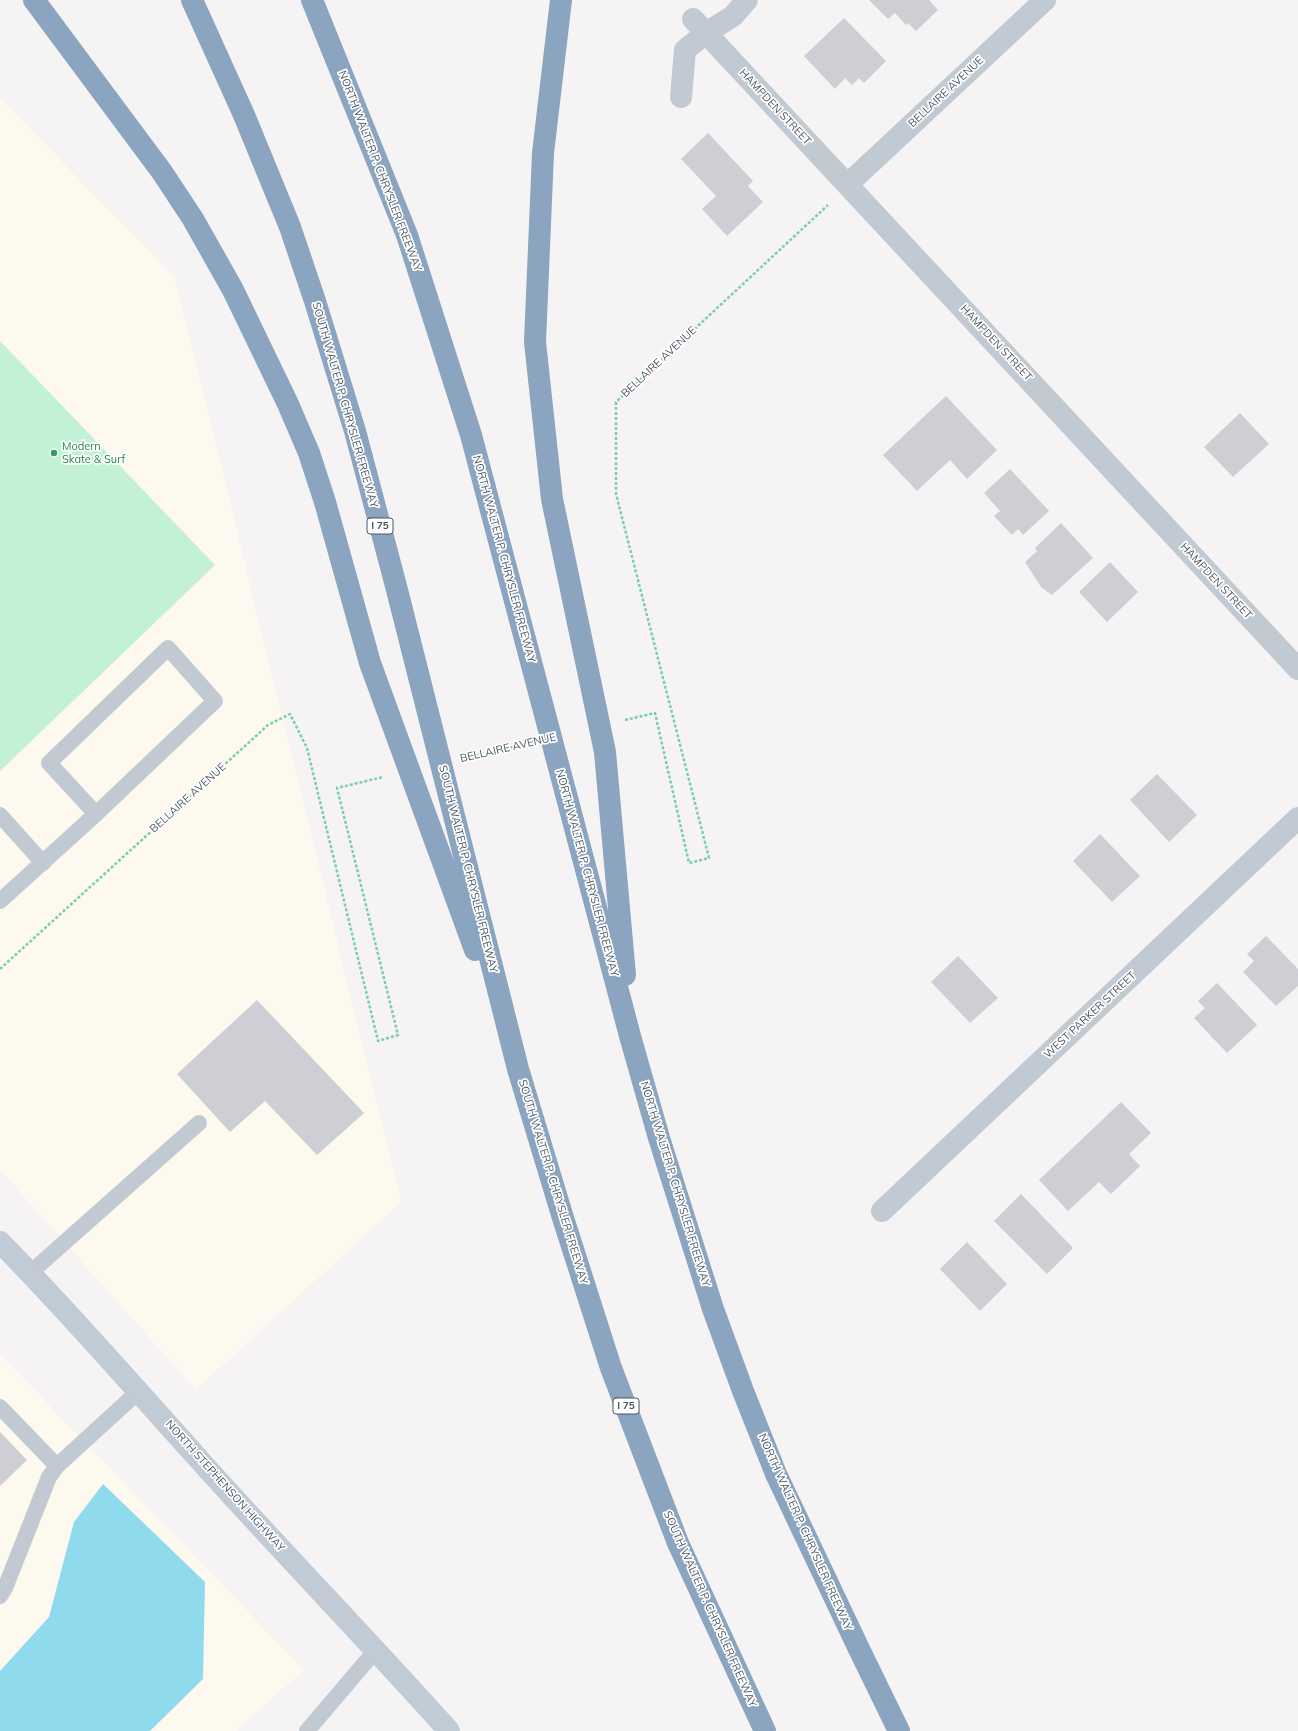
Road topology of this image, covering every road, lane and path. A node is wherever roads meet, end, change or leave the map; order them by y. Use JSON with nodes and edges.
{"nodes":[{"id":1,"x":34,"y":0,"type":"edge"},
{"id":2,"x":192,"y":0,"type":"edge"},
{"id":3,"x":312,"y":0,"type":"edge"},
{"id":4,"x":561,"y":0,"type":"edge"},
{"id":5,"x":747,"y":0,"type":"edge"},
{"id":6,"x":1045,"y":0,"type":"edge"},
{"id":7,"x":699,"y":26,"type":"junction"},
{"id":8,"x":681,"y":97,"type":"dead end"},
{"id":9,"x":848,"y":184,"type":"junction"},
{"id":10,"x":828,"y":205,"type":"dead end"},
{"id":11,"x":1298,"y":669,"type":"edge"},
{"id":12,"x":624,"y":721,"type":"dead end"},
{"id":13,"x":531,"y":742,"type":"dead end"},
{"id":14,"x":461,"y":759,"type":"dead end"},
{"id":15,"x":391,"y":776,"type":"dead end"},
{"id":16,"x":96,"y":814,"type":"junction"},
{"id":17,"x":0,"y":816,"type":"edge"},
{"id":18,"x":1298,"y":818,"type":"edge"},
{"id":19,"x":43,"y":863,"type":"junction"},
{"id":20,"x":0,"y":901,"type":"edge"},
{"id":21,"x":0,"y":969,"type":"edge"},
{"id":22,"x":630,"y":1036,"type":"junction"},
{"id":23,"x":518,"y":1069,"type":"junction"},
{"id":24,"x":199,"y":1123,"type":"dead end"},
{"id":25,"x":882,"y":1211,"type":"dead end"},
{"id":26,"x":0,"y":1242,"type":"edge"},
{"id":27,"x":30,"y":1273,"type":"junction"},
{"id":28,"x":140,"y":1391,"type":"junction"},
{"id":29,"x":0,"y":1407,"type":"edge"},
{"id":30,"x":57,"y":1466,"type":"junction"},
{"id":31,"x":0,"y":1596,"type":"edge"},
{"id":32,"x":376,"y":1650,"type":"junction"},
{"id":33,"x":307,"y":1731,"type":"edge"},
{"id":34,"x":449,"y":1731,"type":"edge"},
{"id":35,"x":765,"y":1731,"type":"edge"},
{"id":36,"x":899,"y":1731,"type":"edge"}],
"edges":[{"from":1,"to":23,"type":"highway"},
{"from":2,"to":23,"type":"highway","name":"SOUTH WALTER P. CHRYSLER FREEWAY","number":"I 75"},
{"from":3,"to":22,"type":"highway","name":"NORTH WALTER P. CHRYSLER FREEWAY"},
{"from":4,"to":22,"type":"highway"},
{"from":5,"to":7,"type":"street"},
{"from":6,"to":9,"type":"street","name":"BELLAIRE AVENUE"},
{"from":7,"to":8,"type":"street"},
{"from":7,"to":9,"type":"street","name":"HAMPDEN STREET"},
{"from":9,"to":11,"type":"street","name":"HAMPDEN STREET"},
{"from":10,"to":12,"type":"path","name":"BELLAIRE AVENUE"},
{"from":13,"to":14,"type":"path","name":"BELLAIRE AVENUE"},
{"from":15,"to":21,"type":"path","name":"BELLAIRE AVENUE"},
{"from":16,"to":16,"type":"lane"},
{"from":16,"to":19,"type":"lane"},
{"from":17,"to":19,"type":"lane"},
{"from":18,"to":25,"type":"street","name":"WEST PARKER STREET"},
{"from":19,"to":20,"type":"lane"},
{"from":22,"to":36,"type":"highway","name":"NORTH WALTER P. CHRYSLER FREEWAY"},
{"from":23,"to":35,"type":"highway","name":"SOUTH WALTER P. CHRYSLER FREEWAY","number":"I 75"},
{"from":24,"to":27,"type":"lane"},
{"from":26,"to":27,"type":"main road","name":"NORTH STEPHENSON HIGHWAY"},
{"from":27,"to":28,"type":"main road","name":"NORTH STEPHENSON HIGHWAY"},
{"from":28,"to":30,"type":"lane"},
{"from":28,"to":32,"type":"main road","name":"NORTH STEPHENSON HIGHWAY"},
{"from":29,"to":30,"type":"lane"},
{"from":30,"to":31,"type":"lane"},
{"from":32,"to":33,"type":"lane"},
{"from":32,"to":34,"type":"main road","name":"NORTH STEPHENSON HIGHWAY"}]}
